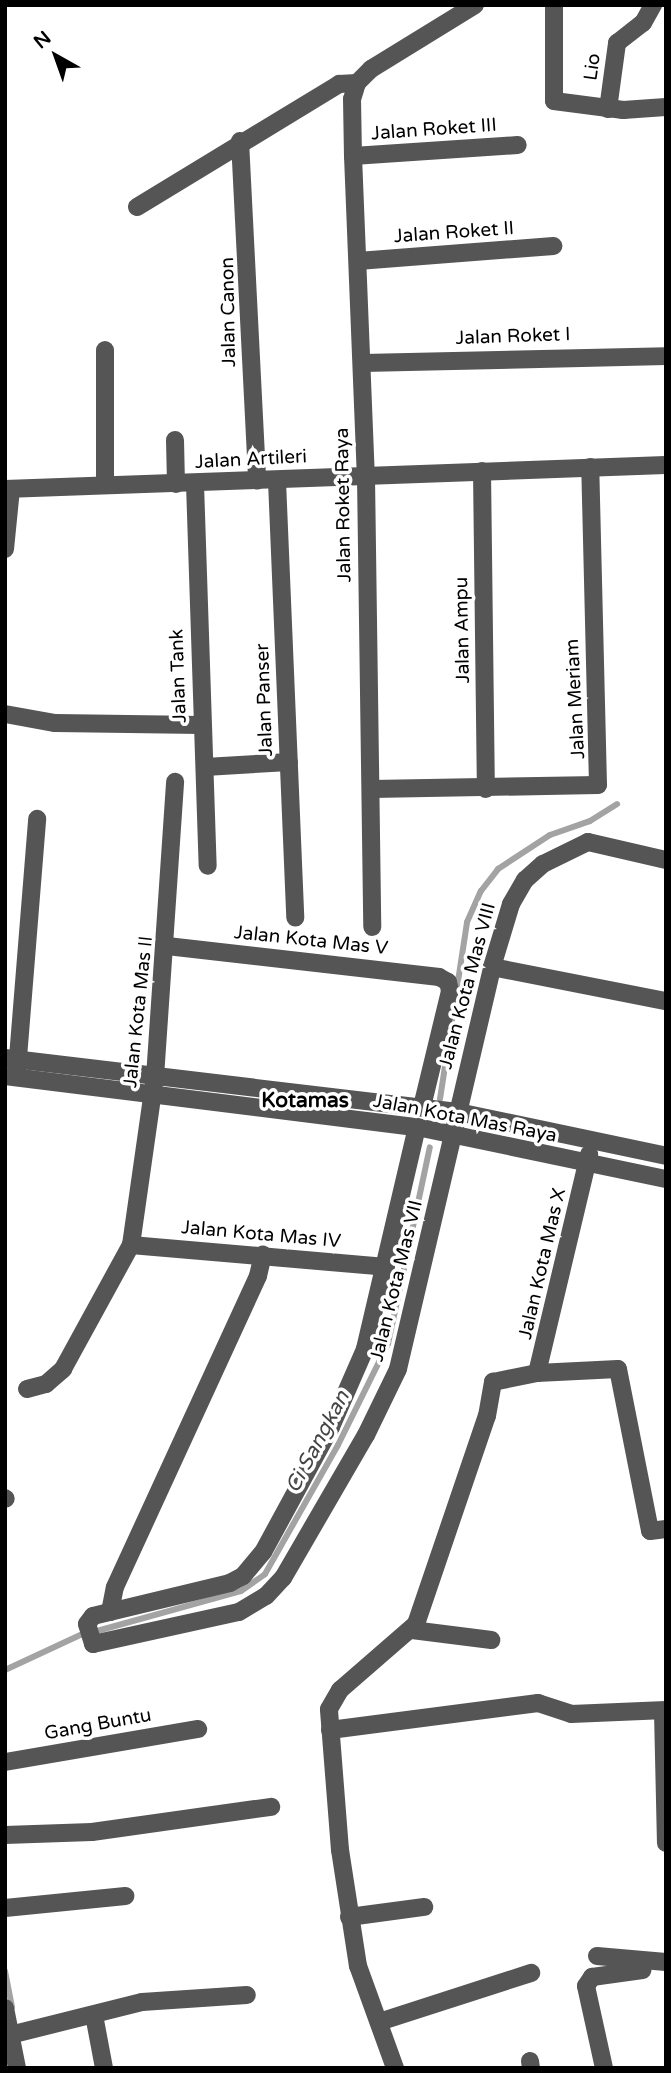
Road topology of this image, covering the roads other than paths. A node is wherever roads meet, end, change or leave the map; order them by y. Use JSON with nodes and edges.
{"nodes":[{"id":1,"x":475,"y":5,"type":"edge"},
{"id":2,"x":554,"y":5,"type":"edge"},
{"id":3,"x":653,"y":5,"type":"edge"},
{"id":4,"x":357,"y":83,"type":"junction"},
{"id":5,"x":666,"y":107,"type":"edge"},
{"id":6,"x":608,"y":109,"type":"junction"},
{"id":7,"x":240,"y":141,"type":"junction"},
{"id":8,"x":518,"y":145,"type":"dead end"},
{"id":9,"x":353,"y":156,"type":"junction"},
{"id":10,"x":137,"y":207,"type":"dead end"},
{"id":11,"x":554,"y":246,"type":"dead end"},
{"id":12,"x":358,"y":261,"type":"junction"},
{"id":13,"x":105,"y":350,"type":"dead end"},
{"id":14,"x":666,"y":356,"type":"edge"},
{"id":15,"x":362,"y":363,"type":"junction"},
{"id":16,"x":174,"y":440,"type":"dead end"},
{"id":17,"x":666,"y":465,"type":"edge"},
{"id":18,"x":590,"y":467,"type":"junction"},
{"id":19,"x":482,"y":471,"type":"junction"},
{"id":20,"x":366,"y":477,"type":"junction"},
{"id":21,"x":257,"y":481,"type":"junction"},
{"id":22,"x":277,"y":481,"type":"junction"},
{"id":23,"x":105,"y":484,"type":"junction"},
{"id":24,"x":176,"y":484,"type":"junction"},
{"id":25,"x":195,"y":484,"type":"junction"},
{"id":26,"x":8,"y":489,"type":"edge"},
{"id":27,"x":5,"y":549,"type":"edge"},
{"id":28,"x":5,"y":714,"type":"edge"},
{"id":29,"x":201,"y":725,"type":"junction"},
{"id":30,"x":289,"y":762,"type":"junction"},
{"id":31,"x":205,"y":767,"type":"junction"},
{"id":32,"x":175,"y":782,"type":"dead end"},
{"id":33,"x":372,"y":789,"type":"junction"},
{"id":34,"x":486,"y":789,"type":"junction"},
{"id":35,"x":37,"y":819,"type":"dead end"},
{"id":36,"x":666,"y":860,"type":"edge"},
{"id":37,"x":208,"y":866,"type":"dead end"},
{"id":38,"x":295,"y":918,"type":"dead end"},
{"id":39,"x":372,"y":927,"type":"dead end"},
{"id":40,"x":167,"y":946,"type":"junction"},
{"id":41,"x":492,"y":967,"type":"junction"},
{"id":42,"x":666,"y":1000,"type":"edge"},
{"id":43,"x":11,"y":1068,"type":"edge"},
{"id":44,"x":155,"y":1077,"type":"junction"},
{"id":45,"x":152,"y":1096,"type":"junction"},
{"id":46,"x":422,"y":1107,"type":"junction"},
{"id":47,"x":458,"y":1112,"type":"junction"},
{"id":48,"x":417,"y":1127,"type":"junction"},
{"id":49,"x":453,"y":1134,"type":"junction"},
{"id":50,"x":592,"y":1141,"type":"junction"},
{"id":51,"x":666,"y":1156,"type":"edge"},
{"id":52,"x":587,"y":1164,"type":"junction"},
{"id":53,"x":666,"y":1179,"type":"edge"},
{"id":54,"x":131,"y":1245,"type":"junction"},
{"id":55,"x":263,"y":1255,"type":"junction"},
{"id":56,"x":386,"y":1267,"type":"junction"},
{"id":57,"x":537,"y":1373,"type":"junction"},
{"id":58,"x":27,"y":1388,"type":"dead end"},
{"id":59,"x":666,"y":1529,"type":"edge"},
{"id":60,"x":110,"y":1612,"type":"junction"},
{"id":61,"x":412,"y":1630,"type":"junction"},
{"id":62,"x":491,"y":1640,"type":"dead end"},
{"id":63,"x":665,"y":1711,"type":"edge"},
{"id":64,"x":198,"y":1729,"type":"dead end"},
{"id":65,"x":330,"y":1730,"type":"junction"},
{"id":66,"x":5,"y":1762,"type":"edge"},
{"id":67,"x":271,"y":1807,"type":"dead end"},
{"id":68,"x":5,"y":1835,"type":"edge"},
{"id":69,"x":666,"y":1843,"type":"edge"},
{"id":70,"x":125,"y":1896,"type":"dead end"},
{"id":71,"x":424,"y":1907,"type":"dead end"},
{"id":72,"x":5,"y":1908,"type":"edge"},
{"id":73,"x":349,"y":1917,"type":"junction"},
{"id":74,"x":597,"y":1956,"type":"dead end"},
{"id":75,"x":666,"y":1962,"type":"edge"},
{"id":76,"x":643,"y":1970,"type":"dead end"},
{"id":77,"x":531,"y":1973,"type":"dead end"},
{"id":78,"x":247,"y":1995,"type":"dead end"},
{"id":79,"x":5,"y":2008,"type":"edge"},
{"id":80,"x":94,"y":2015,"type":"junction"},
{"id":81,"x":379,"y":2022,"type":"junction"},
{"id":82,"x":15,"y":2034,"type":"junction"},
{"id":83,"x":17,"y":2068,"type":"edge"},
{"id":84,"x":104,"y":2068,"type":"edge"},
{"id":85,"x":396,"y":2068,"type":"edge"},
{"id":86,"x":604,"y":2068,"type":"edge"}],
"edges":[{"from":1,"to":4,"type":"street"},
{"from":2,"to":6,"type":"street"},
{"from":3,"to":6,"type":"street","name":"Lio"},
{"from":4,"to":7,"type":"street"},
{"from":4,"to":9,"type":"street","name":"Jalan Roket Raya"},
{"from":5,"to":6,"type":"street"},
{"from":7,"to":10,"type":"street"},
{"from":7,"to":21,"type":"street","name":"Jalan Canon"},
{"from":8,"to":9,"type":"street","name":"Jalan Roket III"},
{"from":9,"to":12,"type":"street","name":"Jalan Roket Raya"},
{"from":11,"to":12,"type":"street","name":"Jalan Roket II"},
{"from":12,"to":15,"type":"street","name":"Jalan Roket Raya"},
{"from":13,"to":23,"type":"street"},
{"from":14,"to":15,"type":"street","name":"Jalan Roket I"},
{"from":15,"to":20,"type":"street","name":"Jalan Roket Raya"},
{"from":16,"to":24,"type":"street"},
{"from":17,"to":18,"type":"street","name":"Jalan Artileri"},
{"from":18,"to":19,"type":"street","name":"Jalan Artileri"},
{"from":18,"to":34,"type":"street","name":"Jalan Meriam"},
{"from":19,"to":20,"type":"street","name":"Jalan Artileri"},
{"from":19,"to":34,"type":"street","name":"Jalan Ampu"},
{"from":20,"to":22,"type":"street","name":"Jalan Artileri"},
{"from":20,"to":33,"type":"street","name":"Jalan Roket Raya"},
{"from":21,"to":22,"type":"street","name":"Jalan Artileri"},
{"from":21,"to":25,"type":"street","name":"Jalan Artileri"},
{"from":22,"to":30,"type":"street","name":"Jalan Panser"},
{"from":23,"to":24,"type":"street","name":"Jalan Artileri"},
{"from":23,"to":26,"type":"street","name":"Jalan Artileri"},
{"from":24,"to":25,"type":"street","name":"Jalan Artileri"},
{"from":25,"to":29,"type":"street","name":"Jalan Tank"},
{"from":26,"to":27,"type":"street"},
{"from":28,"to":29,"type":"street"},
{"from":29,"to":31,"type":"street","name":"Jalan Tank"},
{"from":30,"to":31,"type":"street"},
{"from":30,"to":38,"type":"street","name":"Jalan Panser"},
{"from":31,"to":37,"type":"street","name":"Jalan Tank"},
{"from":32,"to":40,"type":"street","name":"Jalan Kota Mas II"},
{"from":33,"to":34,"type":"street","name":"Jalan Meriam"},
{"from":33,"to":39,"type":"street","name":"Jalan Roket Raya"},
{"from":35,"to":43,"type":"street"},
{"from":36,"to":41,"type":"street","name":"Jalan Kota Mas VIII"},
{"from":40,"to":44,"type":"street","name":"Jalan Kota Mas II"},
{"from":40,"to":46,"type":"street","name":"Jalan Kota Mas V"},
{"from":41,"to":42,"type":"street"},
{"from":41,"to":47,"type":"street","name":"Jalan Kota Mas VIII"},
{"from":43,"to":44,"type":"street","name":"Jalan Kota Mas Raya"},
{"from":43,"to":45,"type":"street","name":"Jalan Kota Mas Raya"},
{"from":44,"to":45,"type":"street","name":"Jalan Kota Mas II"},
{"from":44,"to":46,"type":"street","name":"Jalan Kota Mas Raya"},
{"from":45,"to":48,"type":"street","name":"Jalan Kota Mas Raya"},
{"from":45,"to":54,"type":"street","name":"Jalan Kota Mas II"},
{"from":46,"to":47,"type":"street","name":"Jalan Kota Mas Raya"},
{"from":47,"to":49,"type":"street","name":"Jalan Kota Mas VIII"},
{"from":47,"to":50,"type":"street","name":"Jalan Kota Mas Raya"},
{"from":48,"to":49,"type":"street","name":"Jalan Kota Mas Raya"},
{"from":48,"to":56,"type":"street"},
{"from":49,"to":52,"type":"street","name":"Jalan Kota Mas Raya"},
{"from":49,"to":60,"type":"street","name":"Jalan Kota Mas VII"},
{"from":50,"to":51,"type":"street","name":"Jalan Kota Mas Raya"},
{"from":50,"to":52,"type":"street","name":"Jalan Kota Mas X"},
{"from":52,"to":53,"type":"street","name":"Jalan Kota Mas Raya"},
{"from":52,"to":57,"type":"street","name":"Jalan Kota Mas X"},
{"from":54,"to":55,"type":"street","name":"Jalan Kota Mas IV"},
{"from":54,"to":58,"type":"street"},
{"from":55,"to":56,"type":"street","name":"Jalan Kota Mas IV"},
{"from":55,"to":60,"type":"street"},
{"from":56,"to":60,"type":"street"},
{"from":57,"to":59,"type":"street"},
{"from":57,"to":61,"type":"street"},
{"from":61,"to":62,"type":"street"},
{"from":61,"to":65,"type":"street"},
{"from":63,"to":65,"type":"street"},
{"from":63,"to":69,"type":"street"},
{"from":64,"to":66,"type":"street","name":"Gang Buntu"},
{"from":65,"to":73,"type":"street"},
{"from":67,"to":68,"type":"street"},
{"from":70,"to":72,"type":"street"},
{"from":71,"to":73,"type":"street"},
{"from":73,"to":81,"type":"street"},
{"from":74,"to":75,"type":"street"},
{"from":76,"to":86,"type":"street"},
{"from":77,"to":81,"type":"street"},
{"from":78,"to":80,"type":"street"},
{"from":79,"to":82,"type":"street"},
{"from":80,"to":82,"type":"street"},
{"from":80,"to":84,"type":"street"},
{"from":81,"to":85,"type":"street"},
{"from":82,"to":83,"type":"street"}]}
